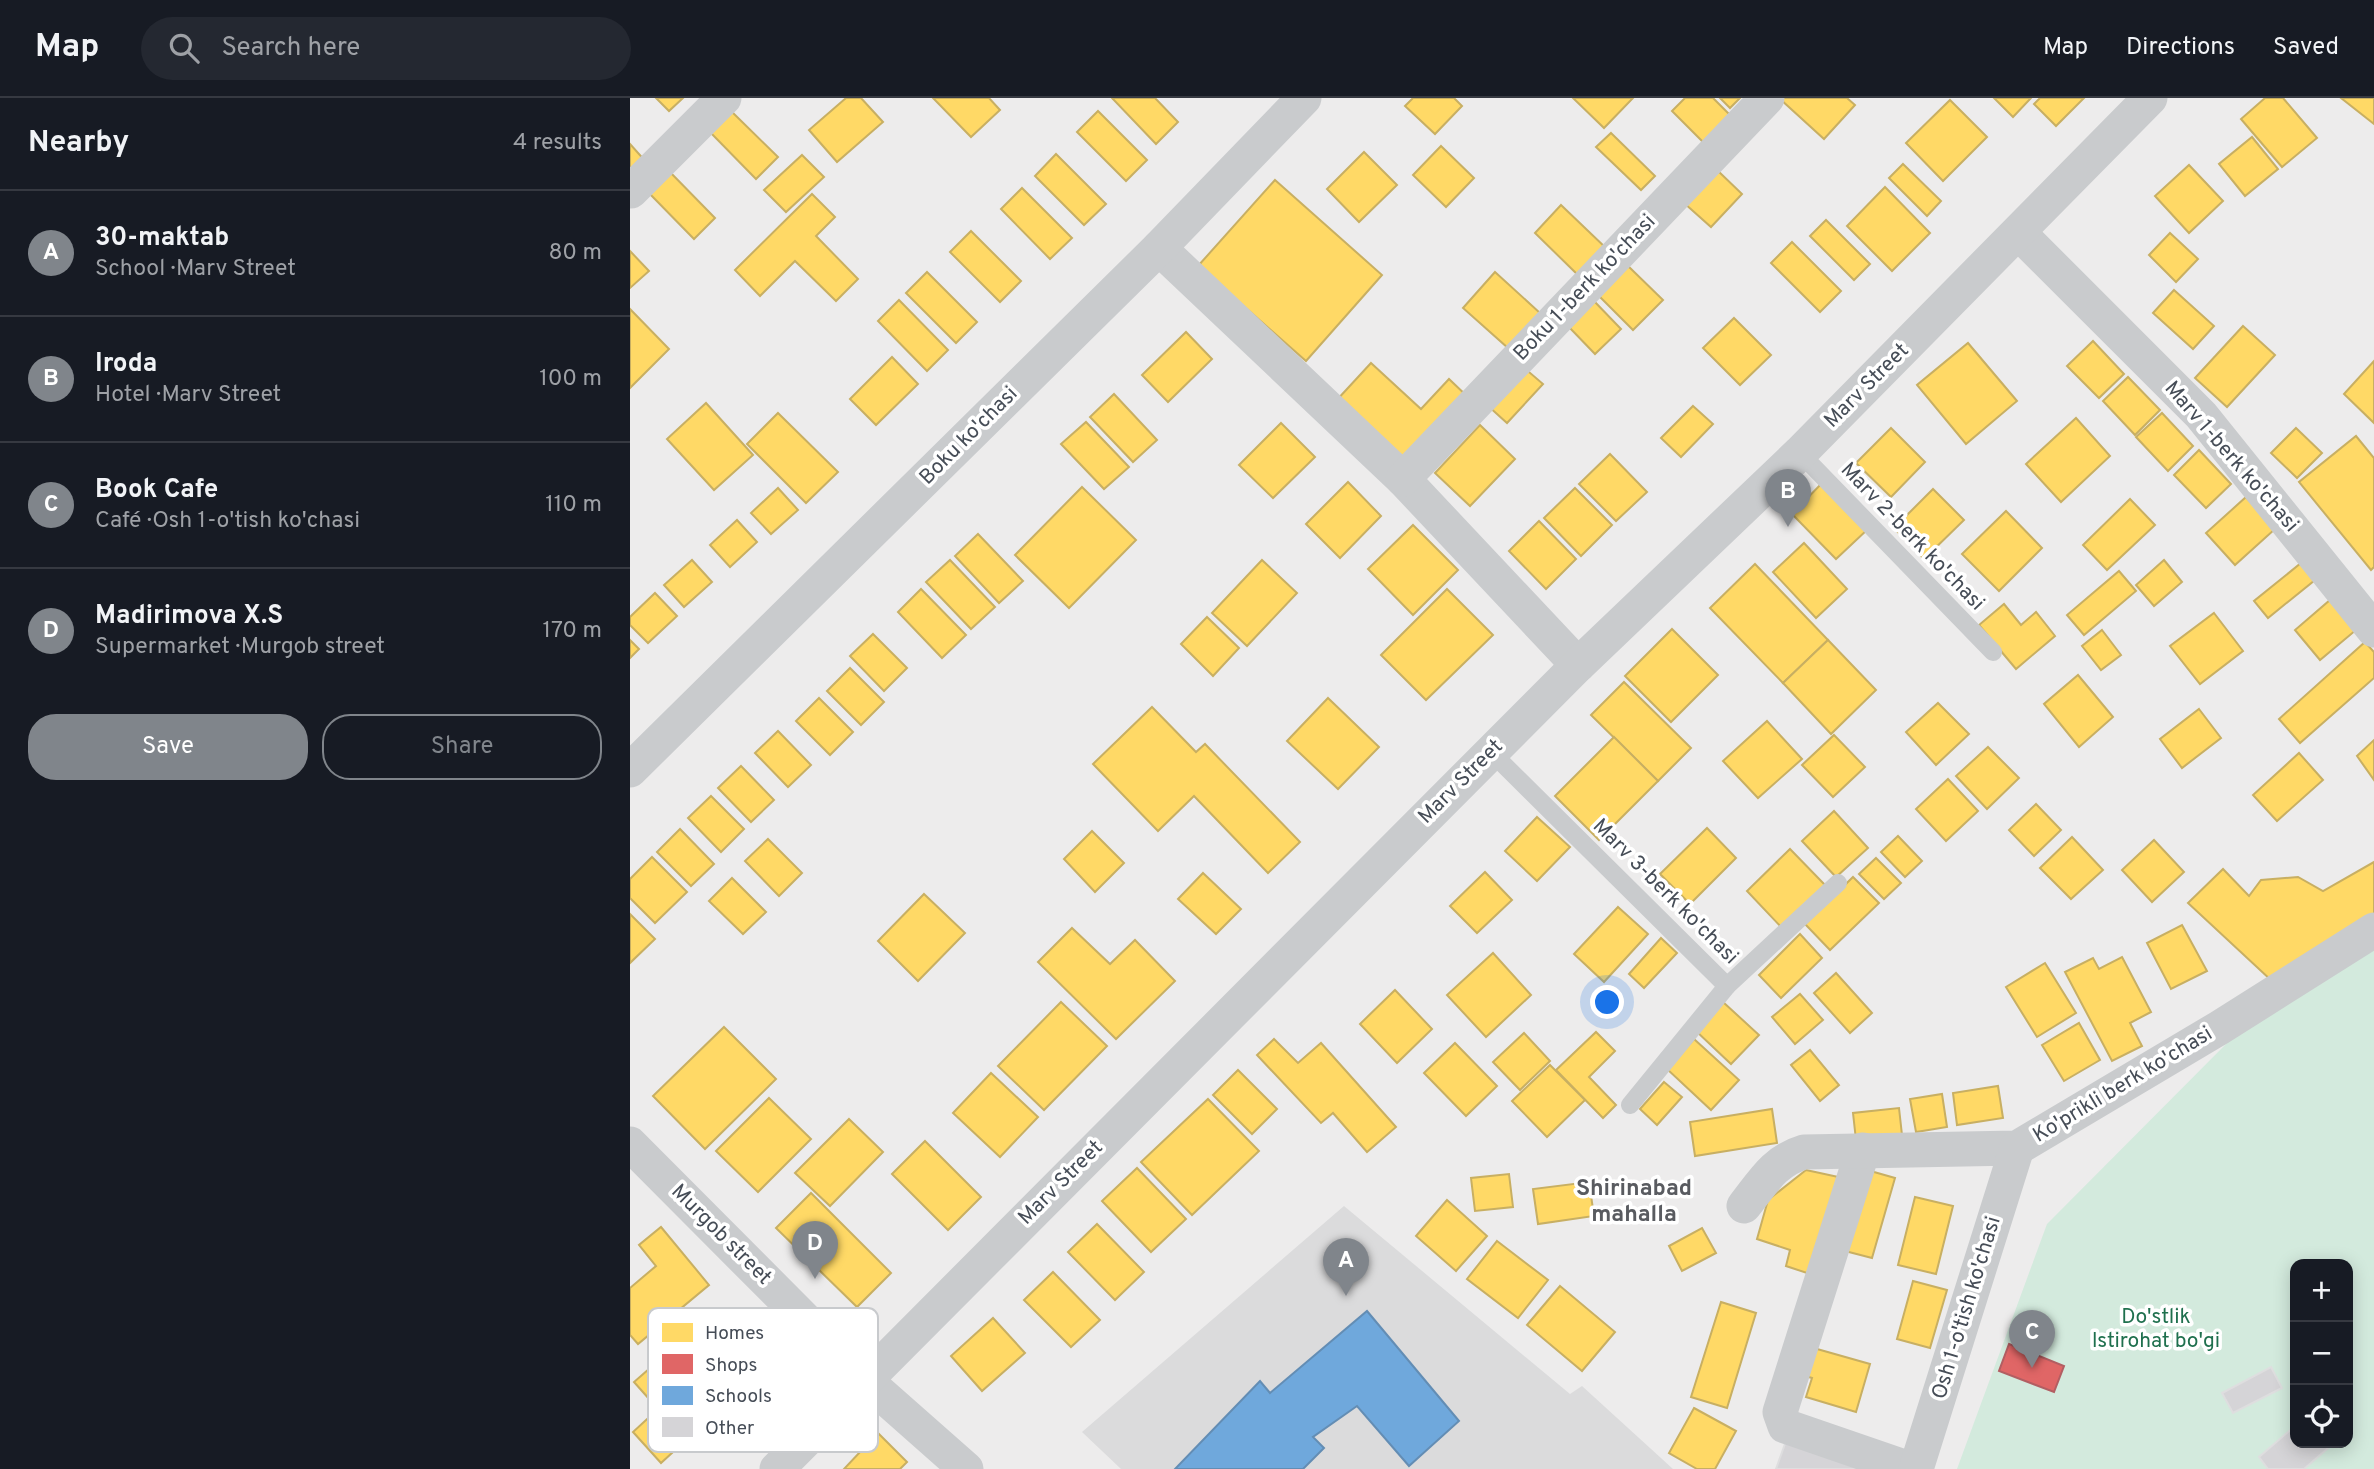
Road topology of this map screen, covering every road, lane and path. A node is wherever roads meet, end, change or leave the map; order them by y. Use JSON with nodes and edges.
{"nodes":[{"id":1,"x":724,"y":98,"type":"edge"},
{"id":2,"x":1304,"y":98,"type":"edge"},
{"id":3,"x":1767,"y":98,"type":"edge"},
{"id":4,"x":2150,"y":98,"type":"edge"},
{"id":5,"x":631,"y":191,"type":"edge"},
{"id":6,"x":2019,"y":233,"type":"junction"},
{"id":7,"x":1159,"y":248,"type":"junction"},
{"id":8,"x":1800,"y":453,"type":"junction"},
{"id":9,"x":1403,"y":478,"type":"junction"},
{"id":10,"x":2374,"y":630,"type":"edge"},
{"id":11,"x":1993,"y":652,"type":"dead end"},
{"id":12,"x":1578,"y":665,"type":"junction"},
{"id":13,"x":1491,"y":752,"type":"junction"},
{"id":14,"x":630,"y":770,"type":"edge"},
{"id":15,"x":1838,"y":883,"type":"dead end"},
{"id":16,"x":2374,"y":930,"type":"edge"},
{"id":17,"x":1727,"y":986,"type":"junction"},
{"id":18,"x":1630,"y":1105,"type":"dead end"},
{"id":19,"x":630,"y":1144,"type":"edge"},
{"id":20,"x":2017,"y":1148,"type":"junction"},
{"id":21,"x":1863,"y":1150,"type":"junction"},
{"id":22,"x":1744,"y":1206,"type":"dead end"},
{"id":23,"x":793,"y":1308,"type":"edge"},
{"id":24,"x":878,"y":1365,"type":"edge"},
{"id":25,"x":878,"y":1391,"type":"edge"},
{"id":26,"x":793,"y":1452,"type":"edge"},
{"id":27,"x":777,"y":1469,"type":"edge"},
{"id":28,"x":966,"y":1469,"type":"edge"},
{"id":29,"x":1910,"y":1469,"type":"edge"},
{"id":30,"x":1916,"y":1469,"type":"edge"}],
"edges":[{"from":1,"to":5,"type":"street"},
{"from":2,"to":7,"type":"street","name":"Boku ko'chasi"},
{"from":3,"to":9,"type":"street","name":"Boku 1-berk ko'chasi"},
{"from":4,"to":6,"type":"street","name":"Marv Street"},
{"from":6,"to":8,"type":"street","name":"Marv Street"},
{"from":6,"to":10,"type":"street","name":"Marv 1-berk ko'chasi"},
{"from":7,"to":9,"type":"street"},
{"from":7,"to":14,"type":"street","name":"Boku ko'chasi"},
{"from":8,"to":11,"type":"lane","name":"Marv 2-berk ko'chasi"},
{"from":8,"to":12,"type":"street","name":"Marv Street"},
{"from":9,"to":12,"type":"street"},
{"from":12,"to":13,"type":"street","name":"Marv Street"},
{"from":13,"to":17,"type":"lane","name":"Marv 3-berk ko'chasi"},
{"from":13,"to":24,"type":"street","name":"Marv Street"},
{"from":15,"to":17,"type":"lane"},
{"from":16,"to":20,"type":"street","name":"Ko'prikli berk ko'chasi"},
{"from":17,"to":18,"type":"lane","name":"Marv 3-berk ko'chasi"},
{"from":19,"to":23,"type":"street","name":"Murgob street"},
{"from":20,"to":21,"type":"street","name":"Ko'prikli berk ko'chasi"},
{"from":20,"to":30,"type":"street","name":"Osh 1-o'tish ko'chasi"},
{"from":21,"to":22,"type":"street","name":"Ko'prikli berk ko'chasi"},
{"from":21,"to":29,"type":"street"},
{"from":25,"to":28,"type":"street","name":"Murgob street"},
{"from":26,"to":27,"type":"street","name":"Marv Street"}]}
